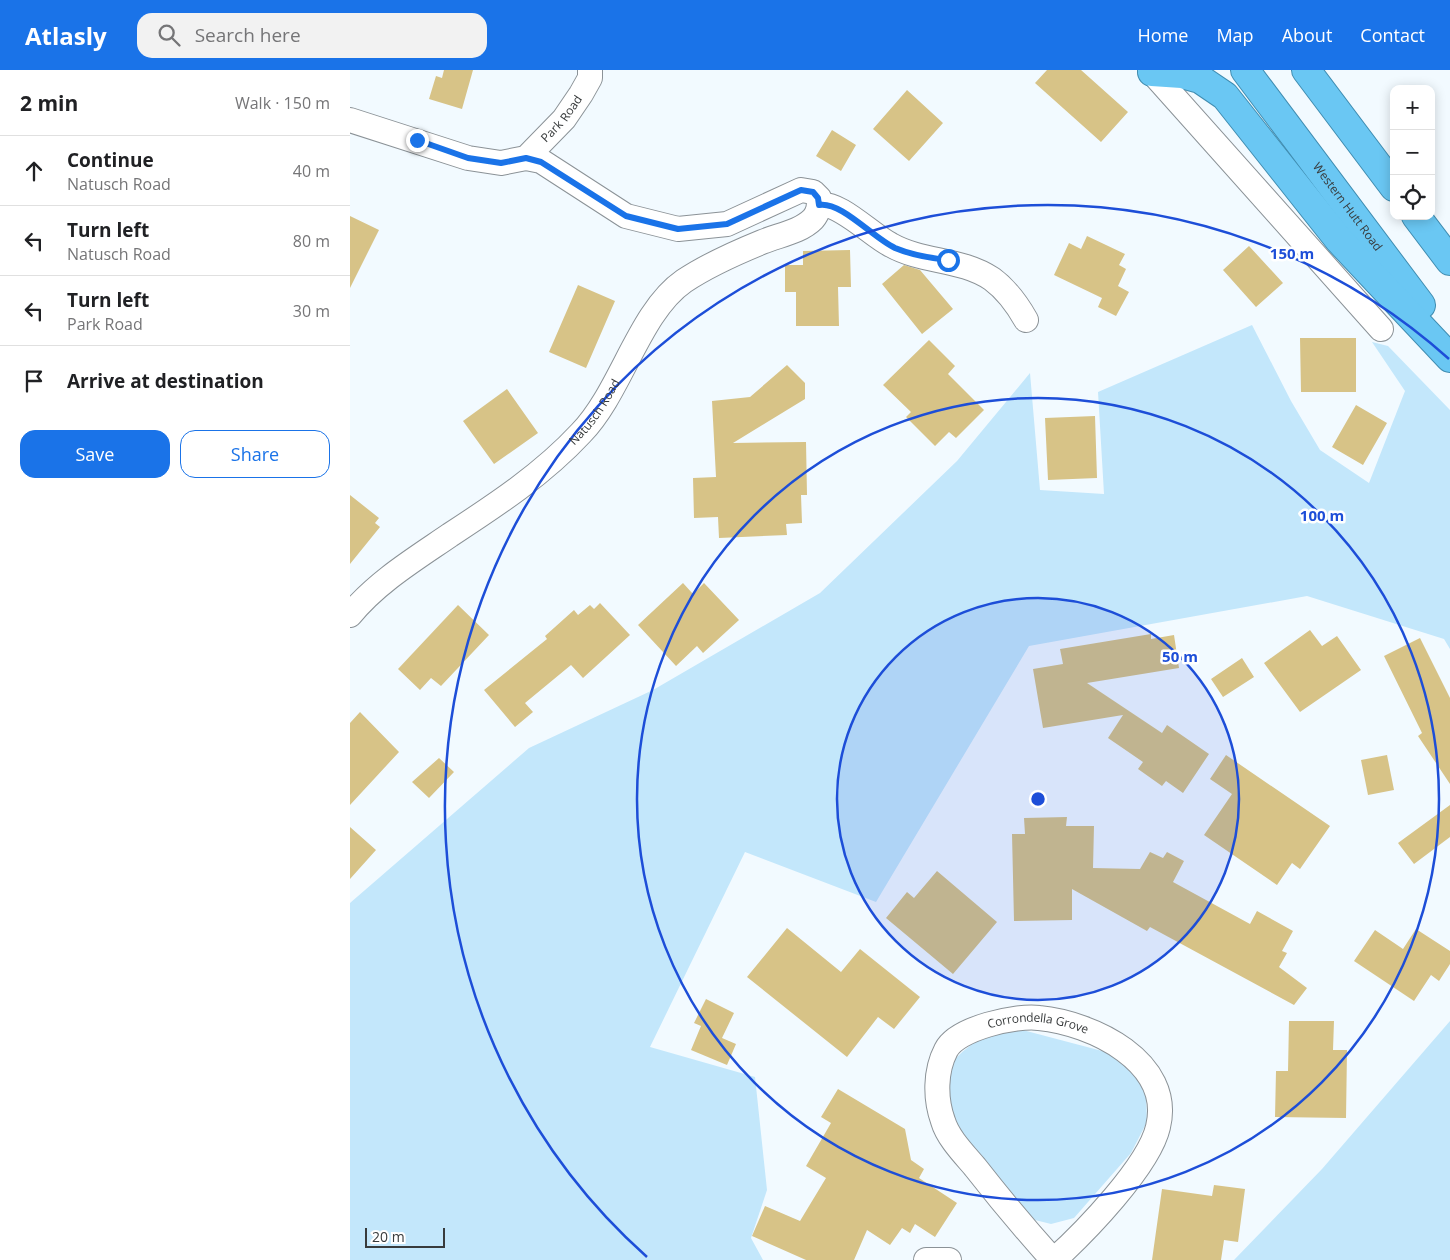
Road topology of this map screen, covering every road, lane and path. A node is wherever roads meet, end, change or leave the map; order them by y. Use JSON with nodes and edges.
{"nodes":[{"id":1,"x":590,"y":70,"type":"edge"},
{"id":2,"x":1245,"y":70,"type":"edge"},
{"id":3,"x":1306,"y":70,"type":"edge"},
{"id":4,"x":1151,"y":71,"type":"edge"},
{"id":5,"x":350,"y":120,"type":"edge"},
{"id":6,"x":526,"y":158,"type":"junction"},
{"id":7,"x":1390,"y":182,"type":"edge"},
{"id":8,"x":819,"y":205,"type":"junction"},
{"id":9,"x":1419,"y":220,"type":"edge"},
{"id":10,"x":1450,"y":261,"type":"edge"},
{"id":11,"x":1026,"y":320,"type":"dead end"},
{"id":12,"x":1381,"y":330,"type":"dead end"},
{"id":13,"x":1450,"y":345,"type":"edge"},
{"id":14,"x":1450,"y":358,"type":"edge"},
{"id":15,"x":350,"y":615,"type":"edge"},
{"id":16,"x":926,"y":1260,"type":"edge"},
{"id":17,"x":949,"y":1260,"type":"edge"},
{"id":18,"x":1054,"y":1260,"type":"edge"}],
"edges":[{"from":1,"to":6,"type":"street","name":"Park Road"},
{"from":2,"to":13,"type":"highway","name":"Western Hutt Road"},
{"from":3,"to":7,"type":"highway"},
{"from":4,"to":12,"type":"street"},
{"from":4,"to":14,"type":"highway"},
{"from":5,"to":6,"type":"street"},
{"from":6,"to":8,"type":"street"},
{"from":8,"to":11,"type":"street"},
{"from":8,"to":15,"type":"street","name":"Natusch Road"},
{"from":9,"to":10,"type":"highway"},
{"from":16,"to":17,"type":"street"},
{"from":18,"to":18,"type":"street","name":"Corrondella Grove"}]}
